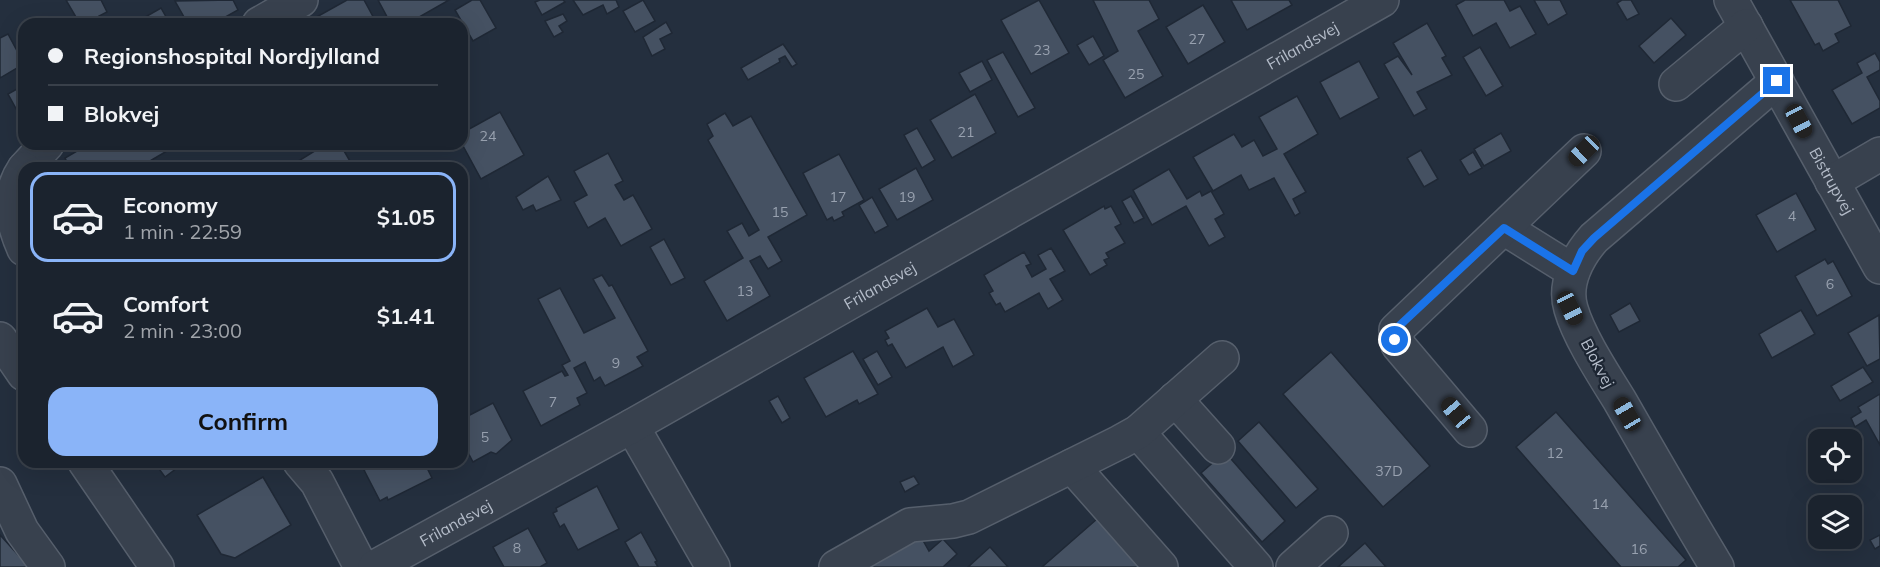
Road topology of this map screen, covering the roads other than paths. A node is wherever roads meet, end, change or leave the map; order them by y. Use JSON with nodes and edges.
{"nodes":[{"id":1,"x":301,"y":0,"type":"edge"},
{"id":2,"x":1382,"y":0,"type":"edge"},
{"id":3,"x":1738,"y":13,"type":"edge"},
{"id":4,"x":270,"y":18,"type":"edge"},
{"id":5,"x":1777,"y":81,"type":"junction"},
{"id":6,"x":1676,"y":84,"type":"dead end"},
{"id":7,"x":41,"y":150,"type":"edge"},
{"id":8,"x":1584,"y":151,"type":"dead end"},
{"id":9,"x":1880,"y":154,"type":"edge"},
{"id":10,"x":30,"y":162,"type":"edge"},
{"id":11,"x":1832,"y":182,"type":"junction"},
{"id":12,"x":18,"y":183,"type":"edge"},
{"id":13,"x":1504,"y":228,"type":"junction"},
{"id":14,"x":18,"y":236,"type":"edge"},
{"id":15,"x":1880,"y":267,"type":"edge"},
{"id":16,"x":1573,"y":271,"type":"junction"},
{"id":17,"x":0,"y":339,"type":"edge"},
{"id":18,"x":1222,"y":358,"type":"dead end"},
{"id":19,"x":18,"y":365,"type":"edge"},
{"id":20,"x":1175,"y":399,"type":"junction"},
{"id":21,"x":632,"y":426,"type":"junction"},
{"id":22,"x":1470,"y":430,"type":"dead end"},
{"id":23,"x":1138,"y":432,"type":"junction"},
{"id":24,"x":1218,"y":447,"type":"dead end"},
{"id":25,"x":1072,"y":466,"type":"junction"},
{"id":26,"x":89,"y":468,"type":"edge"},
{"id":27,"x":305,"y":468,"type":"edge"},
{"id":28,"x":0,"y":484,"type":"edge"},
{"id":29,"x":1331,"y":533,"type":"dead end"},
{"id":30,"x":48,"y":567,"type":"edge"},
{"id":31,"x":157,"y":567,"type":"edge"},
{"id":32,"x":361,"y":567,"type":"edge"},
{"id":33,"x":375,"y":567,"type":"edge"},
{"id":34,"x":713,"y":567,"type":"edge"},
{"id":35,"x":836,"y":567,"type":"edge"},
{"id":36,"x":1161,"y":567,"type":"edge"},
{"id":37,"x":1256,"y":567,"type":"edge"},
{"id":38,"x":1293,"y":567,"type":"edge"},
{"id":39,"x":1717,"y":567,"type":"edge"}],
"edges":[{"from":1,"to":4,"type":"street"},
{"from":2,"to":21,"type":"street","name":"Frilandsvej"},
{"from":3,"to":5,"type":"street","name":"Bistrupvej"},
{"from":3,"to":6,"type":"street"},
{"from":5,"to":11,"type":"street","name":"Bistrupvej"},
{"from":5,"to":16,"type":"street","name":"Blokvej"},
{"from":7,"to":10,"type":"street"},
{"from":8,"to":13,"type":"street"},
{"from":9,"to":11,"type":"street"},
{"from":11,"to":15,"type":"street","name":"Bistrupvej"},
{"from":12,"to":14,"type":"street"},
{"from":13,"to":16,"type":"street"},
{"from":13,"to":22,"type":"street"},
{"from":16,"to":39,"type":"street","name":"Blokvej"},
{"from":17,"to":19,"type":"street"},
{"from":18,"to":20,"type":"street"},
{"from":20,"to":23,"type":"street"},
{"from":20,"to":24,"type":"street"},
{"from":21,"to":33,"type":"street","name":"Frilandsvej"},
{"from":21,"to":34,"type":"street"},
{"from":23,"to":25,"type":"street"},
{"from":23,"to":37,"type":"street"},
{"from":25,"to":35,"type":"street"},
{"from":25,"to":36,"type":"street"},
{"from":26,"to":31,"type":"street"},
{"from":27,"to":32,"type":"street"},
{"from":28,"to":30,"type":"street"},
{"from":29,"to":38,"type":"street"}]}
